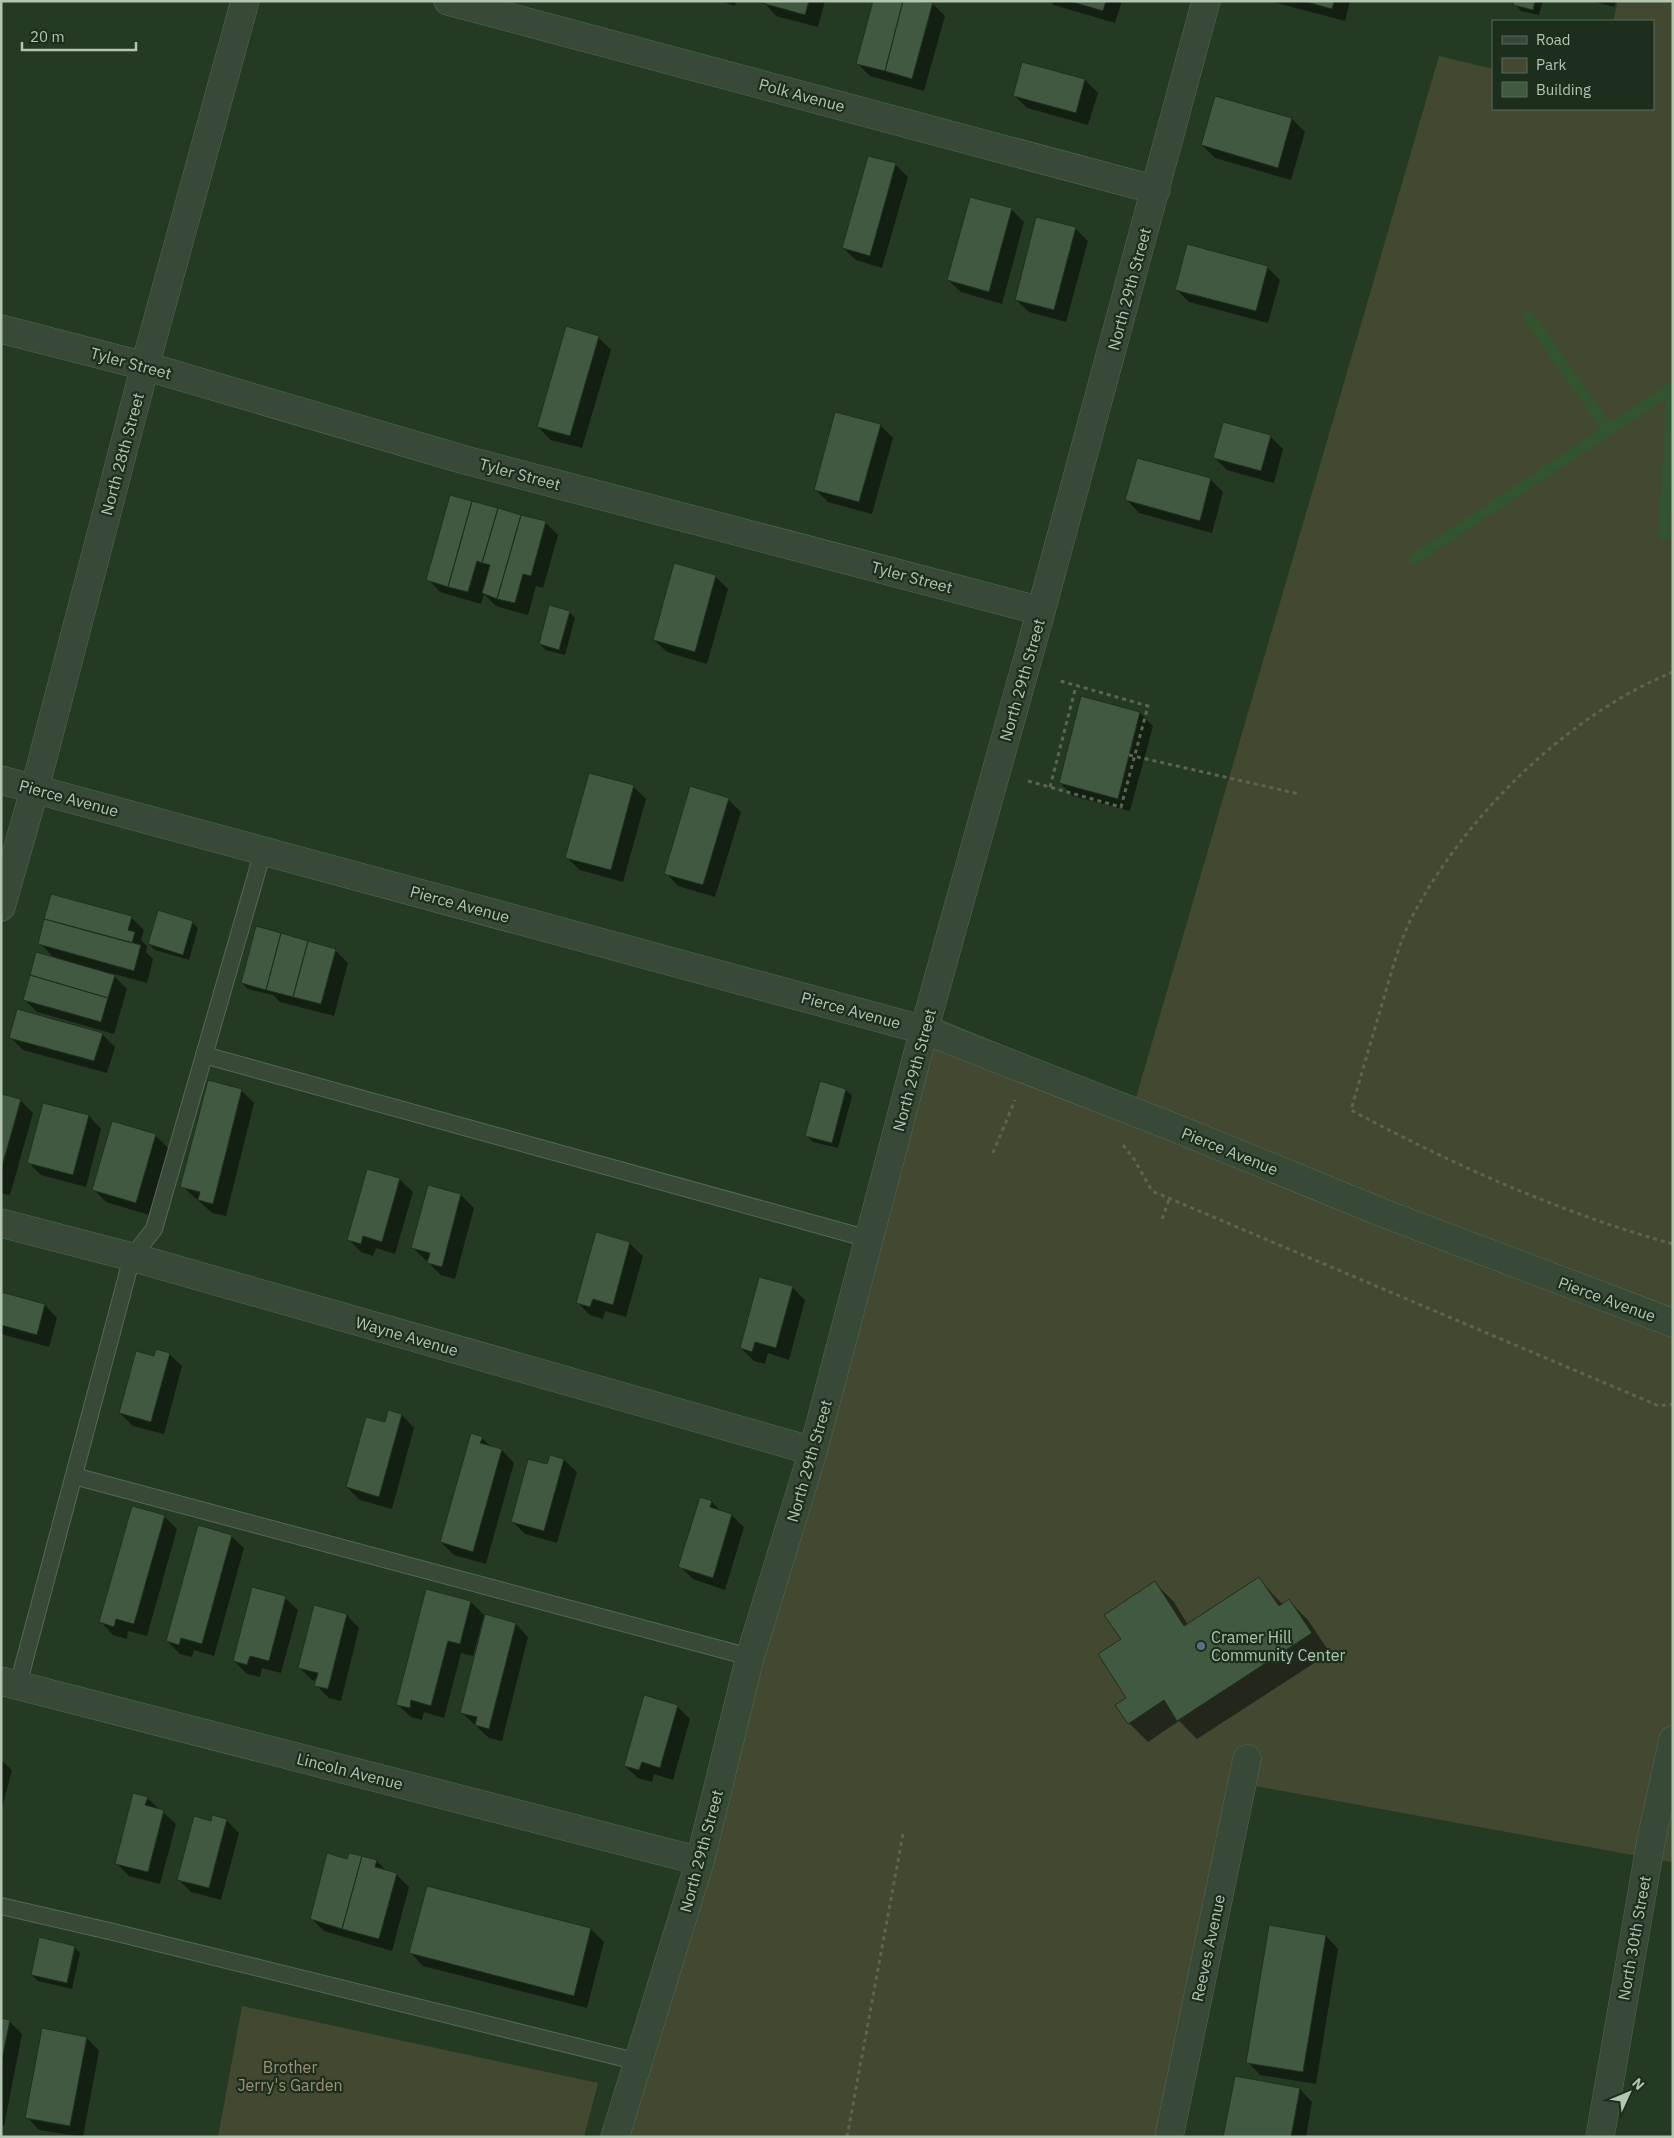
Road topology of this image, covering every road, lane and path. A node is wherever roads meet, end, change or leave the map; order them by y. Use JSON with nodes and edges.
{"nodes":[{"id":1,"x":245,"y":1,"type":"edge"},
{"id":2,"x":448,"y":1,"type":"edge"},
{"id":3,"x":1206,"y":1,"type":"edge"},
{"id":4,"x":1156,"y":190,"type":"junction"},
{"id":5,"x":1,"y":328,"type":"edge"},
{"id":6,"x":145,"y":366,"type":"junction"},
{"id":7,"x":1041,"y":611,"type":"junction"},
{"id":8,"x":1673,"y":672,"type":"edge"},
{"id":9,"x":1051,"y":679,"type":"dead end"},
{"id":10,"x":1076,"y":686,"type":"junction"},
{"id":11,"x":1132,"y":756,"type":"junction"},
{"id":12,"x":1021,"y":779,"type":"dead end"},
{"id":13,"x":1,"y":780,"type":"edge"},
{"id":14,"x":1050,"y":787,"type":"junction"},
{"id":15,"x":35,"y":788,"type":"junction"},
{"id":16,"x":1299,"y":794,"type":"dead end"},
{"id":17,"x":263,"y":851,"type":"junction"},
{"id":18,"x":1,"y":907,"type":"edge"},
{"id":19,"x":924,"y":1030,"type":"junction"},
{"id":20,"x":204,"y":1055,"type":"junction"},
{"id":21,"x":1024,"y":1102,"type":"dead end"},
{"id":22,"x":1119,"y":1139,"type":"dead end"},
{"id":23,"x":994,"y":1153,"type":"dead end"},
{"id":24,"x":1170,"y":1199,"type":"junction"},
{"id":25,"x":1162,"y":1219,"type":"dead end"},
{"id":26,"x":1,"y":1223,"type":"edge"},
{"id":27,"x":869,"y":1239,"type":"junction"},
{"id":28,"x":1673,"y":1244,"type":"edge"},
{"id":29,"x":132,"y":1257,"type":"junction"},
{"id":30,"x":1673,"y":1323,"type":"edge"},
{"id":31,"x":1673,"y":1404,"type":"edge"},
{"id":32,"x":813,"y":1451,"type":"junction"},
{"id":33,"x":74,"y":1476,"type":"junction"},
{"id":34,"x":750,"y":1657,"type":"junction"},
{"id":35,"x":10,"y":1683,"type":"edge"},
{"id":36,"x":1673,"y":1740,"type":"edge"},
{"id":37,"x":1247,"y":1759,"type":"dead end"},
{"id":38,"x":903,"y":1834,"type":"dead end"},
{"id":39,"x":700,"y":1861,"type":"junction"},
{"id":40,"x":1,"y":1906,"type":"edge"},
{"id":41,"x":639,"y":2062,"type":"junction"},
{"id":42,"x":615,"y":2137,"type":"edge"},
{"id":43,"x":847,"y":2137,"type":"edge"},
{"id":44,"x":1169,"y":2137,"type":"edge"},
{"id":45,"x":1600,"y":2137,"type":"edge"}],
"edges":[{"from":1,"to":6,"type":"street","name":"North 28th Street"},
{"from":2,"to":4,"type":"street","name":"Polk Avenue"},
{"from":3,"to":4,"type":"street","name":"North 29th Street"},
{"from":4,"to":7,"type":"street","name":"North 29th Street"},
{"from":5,"to":6,"type":"street","name":"Tyler Street"},
{"from":6,"to":7,"type":"street","name":"Tyler Street"},
{"from":6,"to":15,"type":"street","name":"North 28th Street"},
{"from":7,"to":19,"type":"street","name":"North 29th Street"},
{"from":8,"to":28,"type":"path"},
{"from":9,"to":10,"type":"path"},
{"from":10,"to":11,"type":"path"},
{"from":10,"to":14,"type":"path"},
{"from":11,"to":14,"type":"path"},
{"from":11,"to":16,"type":"path"},
{"from":12,"to":14,"type":"path"},
{"from":13,"to":15,"type":"street","name":"Pierce Avenue"},
{"from":15,"to":17,"type":"street","name":"Pierce Avenue"},
{"from":15,"to":18,"type":"street","name":"North 28th Street"},
{"from":17,"to":19,"type":"street","name":"Pierce Avenue"},
{"from":17,"to":20,"type":"lane"},
{"from":19,"to":27,"type":"street","name":"North 29th Street"},
{"from":19,"to":30,"type":"street","name":"Pierce Avenue"},
{"from":20,"to":27,"type":"lane"},
{"from":20,"to":29,"type":"lane"},
{"from":21,"to":23,"type":"path"},
{"from":22,"to":24,"type":"path"},
{"from":24,"to":25,"type":"path"},
{"from":24,"to":31,"type":"path"},
{"from":26,"to":29,"type":"street","name":"Wayne Avenue"},
{"from":27,"to":32,"type":"street","name":"North 29th Street"},
{"from":29,"to":32,"type":"street","name":"Wayne Avenue"},
{"from":29,"to":33,"type":"lane"},
{"from":32,"to":34,"type":"street","name":"North 29th Street"},
{"from":33,"to":34,"type":"lane"},
{"from":33,"to":35,"type":"lane"},
{"from":34,"to":39,"type":"street","name":"North 29th Street"},
{"from":35,"to":39,"type":"street","name":"Lincoln Avenue"},
{"from":36,"to":45,"type":"street","name":"North 30th Street"},
{"from":37,"to":44,"type":"street","name":"Reeves Avenue"},
{"from":38,"to":43,"type":"path"},
{"from":39,"to":41,"type":"street","name":"North 29th Street"},
{"from":40,"to":41,"type":"lane"},
{"from":41,"to":42,"type":"street","name":"North 29th Street"}]}
